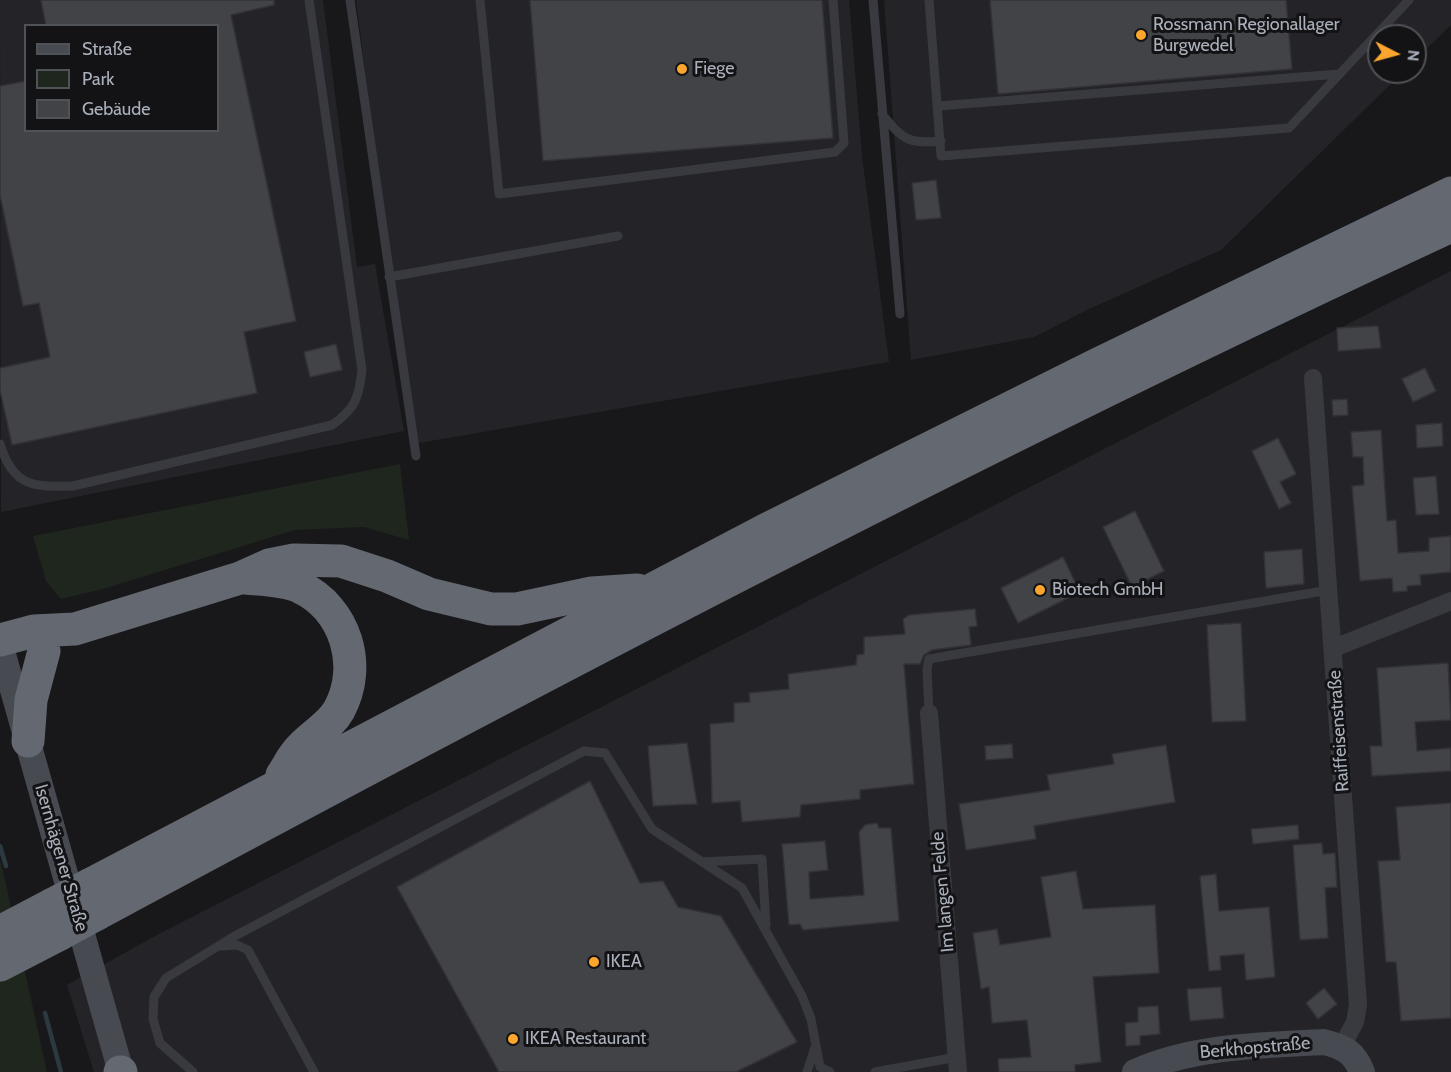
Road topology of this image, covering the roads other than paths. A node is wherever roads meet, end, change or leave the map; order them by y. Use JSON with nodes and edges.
{"nodes":[{"id":1,"x":309,"y":0,"type":"edge"},
{"id":2,"x":350,"y":0,"type":"edge"},
{"id":3,"x":480,"y":0,"type":"edge"},
{"id":4,"x":833,"y":0,"type":"edge"},
{"id":5,"x":873,"y":0,"type":"edge"},
{"id":6,"x":929,"y":0,"type":"edge"},
{"id":7,"x":1409,"y":0,"type":"edge"},
{"id":8,"x":1339,"y":74,"type":"junction"},
{"id":9,"x":938,"y":106,"type":"junction"},
{"id":10,"x":882,"y":114,"type":"junction"},
{"id":11,"x":941,"y":141,"type":"junction"},
{"id":12,"x":1451,"y":193,"type":"edge"},
{"id":13,"x":1451,"y":226,"type":"edge"},
{"id":14,"x":618,"y":236,"type":"dead end"},
{"id":15,"x":389,"y":277,"type":"junction"},
{"id":16,"x":900,"y":314,"type":"dead end"},
{"id":17,"x":1313,"y":378,"type":"dead end"},
{"id":18,"x":0,"y":444,"type":"edge"},
{"id":19,"x":416,"y":456,"type":"dead end"},
{"id":20,"x":240,"y":578,"type":"junction"},
{"id":21,"x":648,"y":590,"type":"junction"},
{"id":22,"x":1329,"y":590,"type":"junction"},
{"id":23,"x":1451,"y":601,"type":"edge"},
{"id":24,"x":75,"y":629,"type":"junction"},
{"id":25,"x":2,"y":648,"type":"edge"},
{"id":26,"x":1334,"y":648,"type":"junction"},
{"id":27,"x":44,"y":651,"type":"junction"},
{"id":28,"x":929,"y":713,"type":"joint"},
{"id":29,"x":28,"y":741,"type":"junction"},
{"id":30,"x":276,"y":784,"type":"junction"},
{"id":31,"x":702,"y":862,"type":"junction"},
{"id":32,"x":93,"y":899,"type":"junction"},
{"id":33,"x":55,"y":920,"type":"junction"},
{"id":34,"x":766,"y":927,"type":"junction"},
{"id":35,"x":0,"y":932,"type":"edge"},
{"id":36,"x":221,"y":946,"type":"junction"},
{"id":37,"x":0,"y":965,"type":"edge"},
{"id":38,"x":816,"y":1045,"type":"junction"},
{"id":39,"x":1342,"y":1046,"type":"junction"},
{"id":40,"x":958,"y":1064,"type":"edge"},
{"id":41,"x":1143,"y":1070,"type":"edge"},
{"id":42,"x":120,"y":1072,"type":"edge"},
{"id":43,"x":193,"y":1072,"type":"edge"},
{"id":44,"x":314,"y":1072,"type":"edge"},
{"id":45,"x":807,"y":1072,"type":"edge"},
{"id":46,"x":830,"y":1072,"type":"edge"},
{"id":47,"x":875,"y":1072,"type":"edge"},
{"id":48,"x":1362,"y":1072,"type":"edge"}],
"edges":[{"from":1,"to":18,"type":"lane"},
{"from":2,"to":15,"type":"lane"},
{"from":3,"to":4,"type":"lane"},
{"from":5,"to":10,"type":"lane"},
{"from":6,"to":9,"type":"lane"},
{"from":7,"to":8,"type":"lane"},
{"from":8,"to":9,"type":"lane"},
{"from":8,"to":11,"type":"lane"},
{"from":9,"to":11,"type":"lane"},
{"from":10,"to":11,"type":"lane"},
{"from":10,"to":16,"type":"lane"},
{"from":12,"to":21,"type":"highway"},
{"from":13,"to":32,"type":"highway"},
{"from":14,"to":15,"type":"lane"},
{"from":15,"to":19,"type":"lane"},
{"from":17,"to":22,"type":"street","name":"Raiffeisenstraße"},
{"from":20,"to":21,"type":"highway"},
{"from":20,"to":24,"type":"highway"},
{"from":20,"to":30,"type":"highway"},
{"from":21,"to":30,"type":"highway"},
{"from":22,"to":26,"type":"street","name":"Raiffeisenstraße"},
{"from":22,"to":28,"type":"lane"},
{"from":23,"to":26,"type":"street"},
{"from":24,"to":25,"type":"highway"},
{"from":24,"to":27,"type":"highway"},
{"from":25,"to":27,"type":"highway"},
{"from":25,"to":29,"type":"main road","name":"Isernhägener Straße"},
{"from":26,"to":39,"type":"street","name":"Raiffeisenstraße"},
{"from":27,"to":29,"type":"highway"},
{"from":28,"to":40,"type":"street","name":"Im langen Felde"},
{"from":29,"to":42,"type":"main road","name":"Isernhägener Straße"},
{"from":30,"to":32,"type":"highway"},
{"from":31,"to":34,"type":"lane"},
{"from":31,"to":34,"type":"lane"},
{"from":31,"to":36,"type":"lane"},
{"from":32,"to":33,"type":"highway","bridge":true},
{"from":33,"to":35,"type":"highway"},
{"from":33,"to":37,"type":"highway"},
{"from":34,"to":38,"type":"lane"},
{"from":36,"to":43,"type":"lane"},
{"from":36,"to":44,"type":"lane"},
{"from":38,"to":45,"type":"lane"},
{"from":38,"to":46,"type":"lane"},
{"from":39,"to":41,"type":"main road","name":"Berkhopstraße"},
{"from":39,"to":48,"type":"main road"},
{"from":40,"to":47,"type":"lane"}]}
